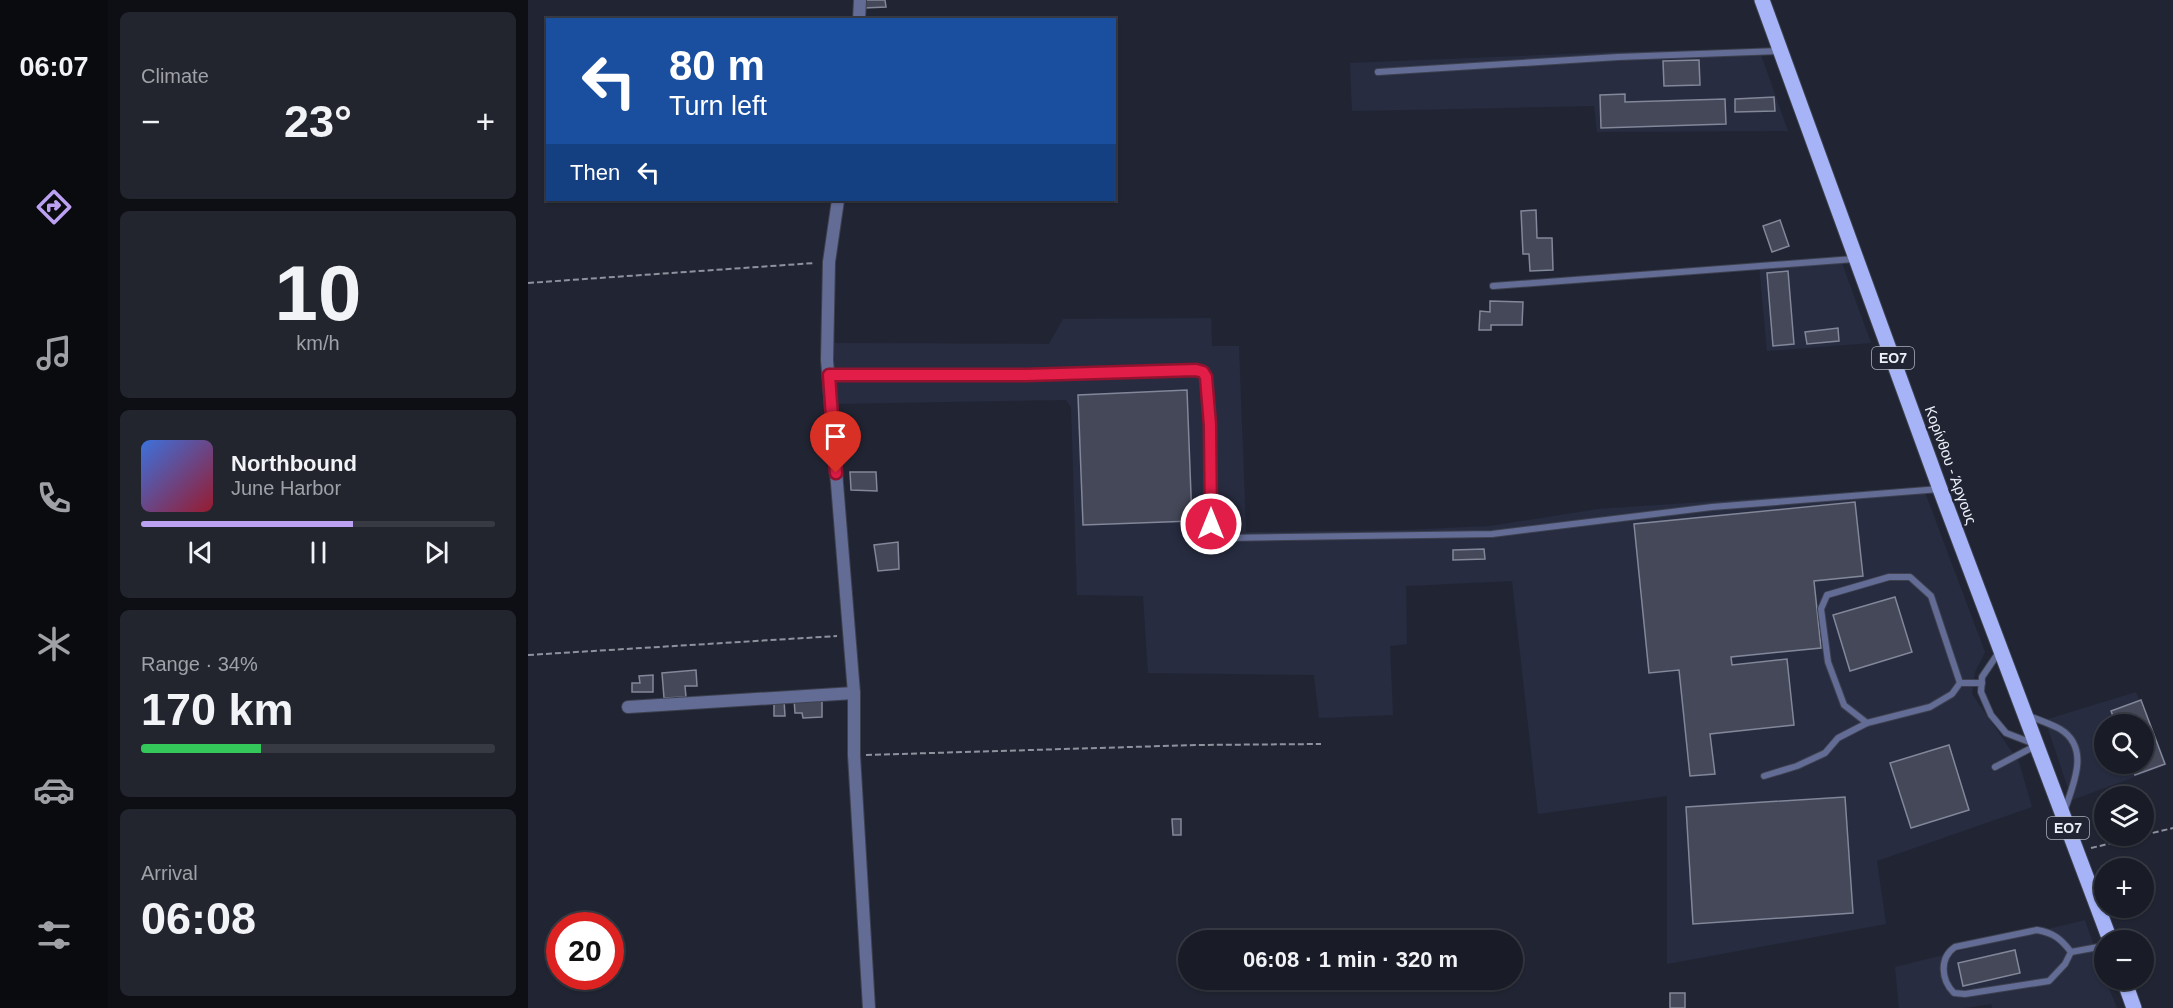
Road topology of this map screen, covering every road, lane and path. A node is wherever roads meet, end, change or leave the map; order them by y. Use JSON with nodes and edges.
{"nodes":[{"id":1,"x":860,"y":0,"type":"edge"},
{"id":2,"x":1762,"y":0,"type":"edge"},
{"id":3,"x":859,"y":18,"type":"edge"},
{"id":4,"x":1780,"y":51,"type":"junction"},
{"id":5,"x":1378,"y":72,"type":"dead end"},
{"id":6,"x":838,"y":201,"type":"edge"},
{"id":7,"x":1857,"y":259,"type":"junction"},
{"id":8,"x":829,"y":262,"type":"junction"},
{"id":9,"x":528,"y":283,"type":"edge"},
{"id":10,"x":1493,"y":286,"type":"dead end"},
{"id":11,"x":829,"y":375,"type":"junction"},
{"id":12,"x":1940,"y":489,"type":"junction"},
{"id":13,"x":849,"y":635,"type":"junction"},
{"id":14,"x":2001,"y":649,"type":"junction"},
{"id":15,"x":528,"y":655,"type":"edge"},
{"id":16,"x":1960,"y":683,"type":"junction"},
{"id":17,"x":1982,"y":683,"type":"junction"},
{"id":18,"x":854,"y":693,"type":"junction"},
{"id":19,"x":628,"y":707,"type":"dead end"},
{"id":20,"x":2026,"y":715,"type":"junction"},
{"id":21,"x":1868,"y":723,"type":"junction"},
{"id":22,"x":1321,"y":744,"type":"dead end"},
{"id":23,"x":2037,"y":745,"type":"junction"},
{"id":24,"x":854,"y":755,"type":"junction"},
{"id":25,"x":1995,"y":767,"type":"dead end"},
{"id":26,"x":1764,"y":776,"type":"dead end"},
{"id":27,"x":2063,"y":815,"type":"junction"},
{"id":28,"x":2173,"y":828,"type":"edge"},
{"id":29,"x":2154,"y":832,"type":"edge"},
{"id":30,"x":2100,"y":846,"type":"edge"},
{"id":31,"x":2077,"y":852,"type":"junction"},
{"id":32,"x":2106,"y":930,"type":"edge"},
{"id":33,"x":2094,"y":948,"type":"edge"},
{"id":34,"x":2071,"y":952,"type":"junction"},
{"id":35,"x":2128,"y":990,"type":"edge"},
{"id":36,"x":868,"y":1008,"type":"edge"},
{"id":37,"x":2134,"y":1008,"type":"edge"}],
"edges":[{"from":1,"to":3,"type":"street"},
{"from":2,"to":4,"type":"main road","name":"Κορίνθου - Άργους","number":"ΕΟ7"},
{"from":4,"to":5,"type":"lane"},
{"from":4,"to":7,"type":"main road","name":"Κορίνθου - Άργους","number":"ΕΟ7"},
{"from":6,"to":8,"type":"street"},
{"from":7,"to":10,"type":"lane"},
{"from":7,"to":12,"type":"main road","name":"Κορίνθου - Άργους","number":"ΕΟ7"},
{"from":8,"to":9,"type":"path"},
{"from":8,"to":11,"type":"street"},
{"from":11,"to":12,"type":"lane"},
{"from":11,"to":13,"type":"street"},
{"from":12,"to":14,"type":"main road","name":"Κορίνθου - Άργους","number":"ΕΟ7"},
{"from":13,"to":15,"type":"path"},
{"from":13,"to":18,"type":"street"},
{"from":14,"to":17,"type":"lane"},
{"from":14,"to":20,"type":"main road","name":"Κορίνθου - Άργους","number":"ΕΟ7"},
{"from":16,"to":17,"type":"lane"},
{"from":16,"to":21,"type":"lane"},
{"from":16,"to":21,"type":"lane"},
{"from":17,"to":23,"type":"lane"},
{"from":18,"to":19,"type":"street"},
{"from":18,"to":24,"type":"street"},
{"from":20,"to":23,"type":"main road","name":"Κορίνθου - Άργους","number":"ΕΟ7"},
{"from":20,"to":27,"type":"lane"},
{"from":21,"to":26,"type":"lane"},
{"from":22,"to":24,"type":"path"},
{"from":23,"to":25,"type":"lane"},
{"from":23,"to":27,"type":"main road","name":"Κορίνθου - Άργους","number":"ΕΟ7"},
{"from":24,"to":36,"type":"street"},
{"from":27,"to":31,"type":"main road","name":"Κορίνθου - Άργους","number":"ΕΟ7"},
{"from":28,"to":29,"type":"path"},
{"from":30,"to":31,"type":"path"},
{"from":31,"to":32,"type":"main road","name":"Κορίνθου - Άργους","number":"ΕΟ7"},
{"from":33,"to":34,"type":"lane"},
{"from":34,"to":34,"type":"lane"},
{"from":35,"to":37,"type":"main road"}]}
